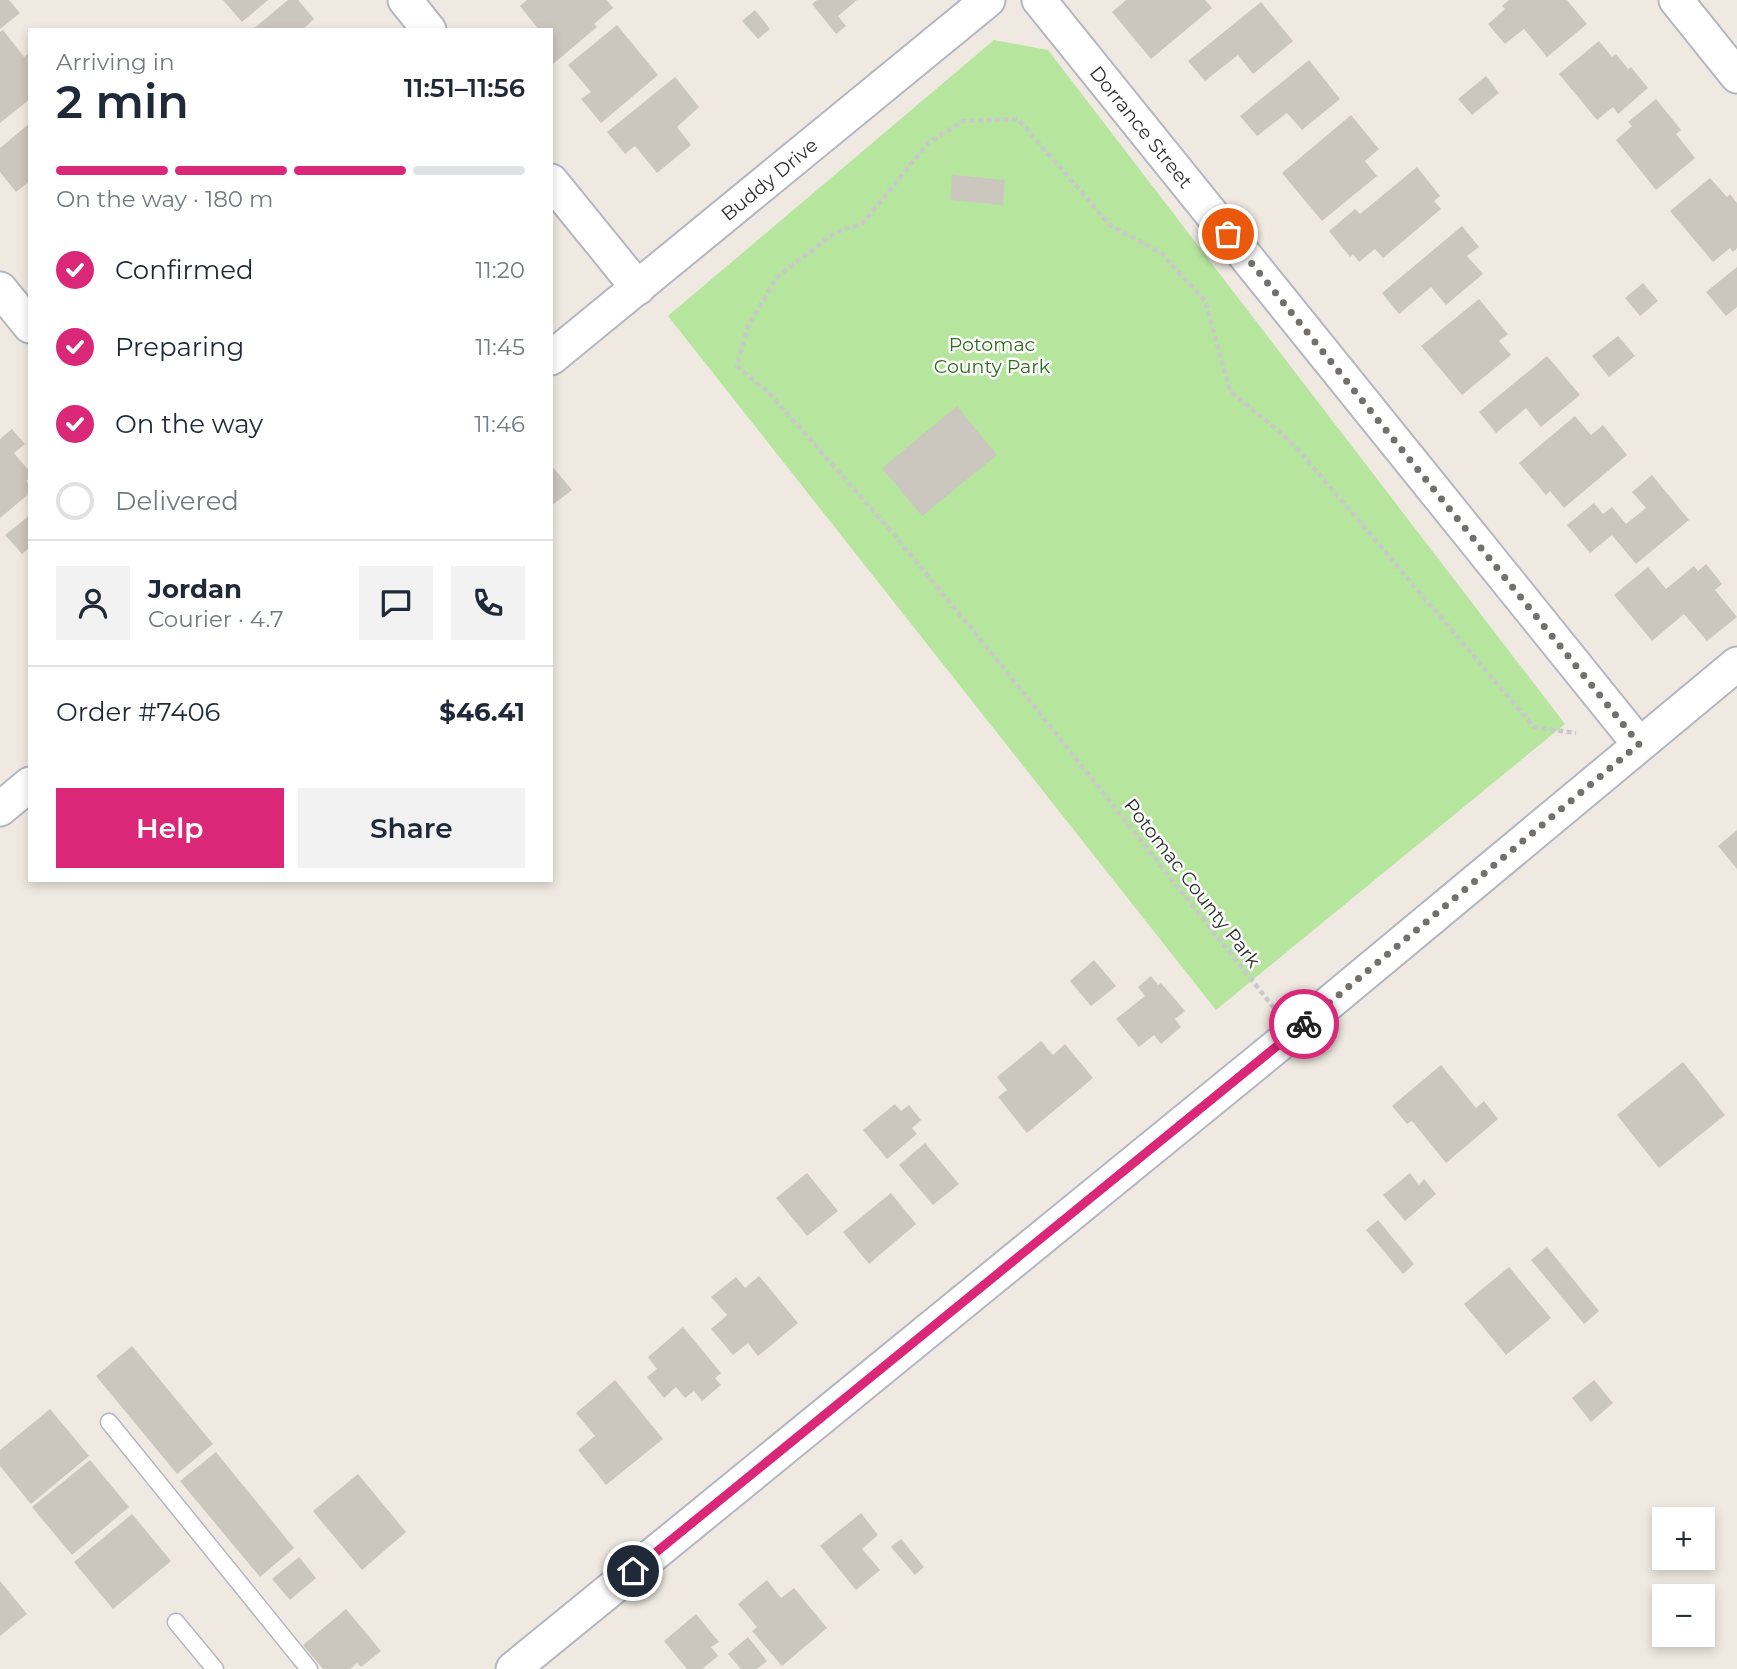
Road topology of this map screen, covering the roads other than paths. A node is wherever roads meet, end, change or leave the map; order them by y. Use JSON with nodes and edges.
{"nodes":[{"id":1,"x":405,"y":0,"type":"edge"},
{"id":2,"x":988,"y":0,"type":"edge"},
{"id":3,"x":1039,"y":0,"type":"edge"},
{"id":4,"x":1676,"y":0,"type":"edge"},
{"id":5,"x":427,"y":28,"type":"edge"},
{"id":6,"x":1737,"y":76,"type":"edge"},
{"id":7,"x":553,"y":182,"type":"edge"},
{"id":8,"x":638,"y":288,"type":"junction"},
{"id":9,"x":0,"y":289,"type":"edge"},
{"id":10,"x":28,"y":324,"type":"edge"},
{"id":11,"x":553,"y":356,"type":"edge"},
{"id":12,"x":1737,"y":664,"type":"edge"},
{"id":13,"x":1639,"y":744,"type":"junction"},
{"id":14,"x":28,"y":786,"type":"edge"},
{"id":15,"x":0,"y":809,"type":"edge"},
{"id":16,"x":109,"y":1422,"type":"dead end"},
{"id":17,"x":176,"y":1622,"type":"dead end"},
{"id":18,"x":215,"y":1669,"type":"edge"},
{"id":19,"x":309,"y":1669,"type":"edge"},
{"id":20,"x":513,"y":1669,"type":"edge"}],
"edges":[{"from":1,"to":5,"type":"street"},
{"from":2,"to":8,"type":"street","name":"Buddy Drive"},
{"from":3,"to":13,"type":"street","name":"Dorrance Street"},
{"from":4,"to":6,"type":"street"},
{"from":7,"to":8,"type":"street"},
{"from":8,"to":11,"type":"street","name":"Buddy Drive"},
{"from":9,"to":10,"type":"street"},
{"from":12,"to":13,"type":"street"},
{"from":13,"to":20,"type":"street"},
{"from":14,"to":15,"type":"street"},
{"from":16,"to":19,"type":"lane"},
{"from":17,"to":18,"type":"lane"}]}
